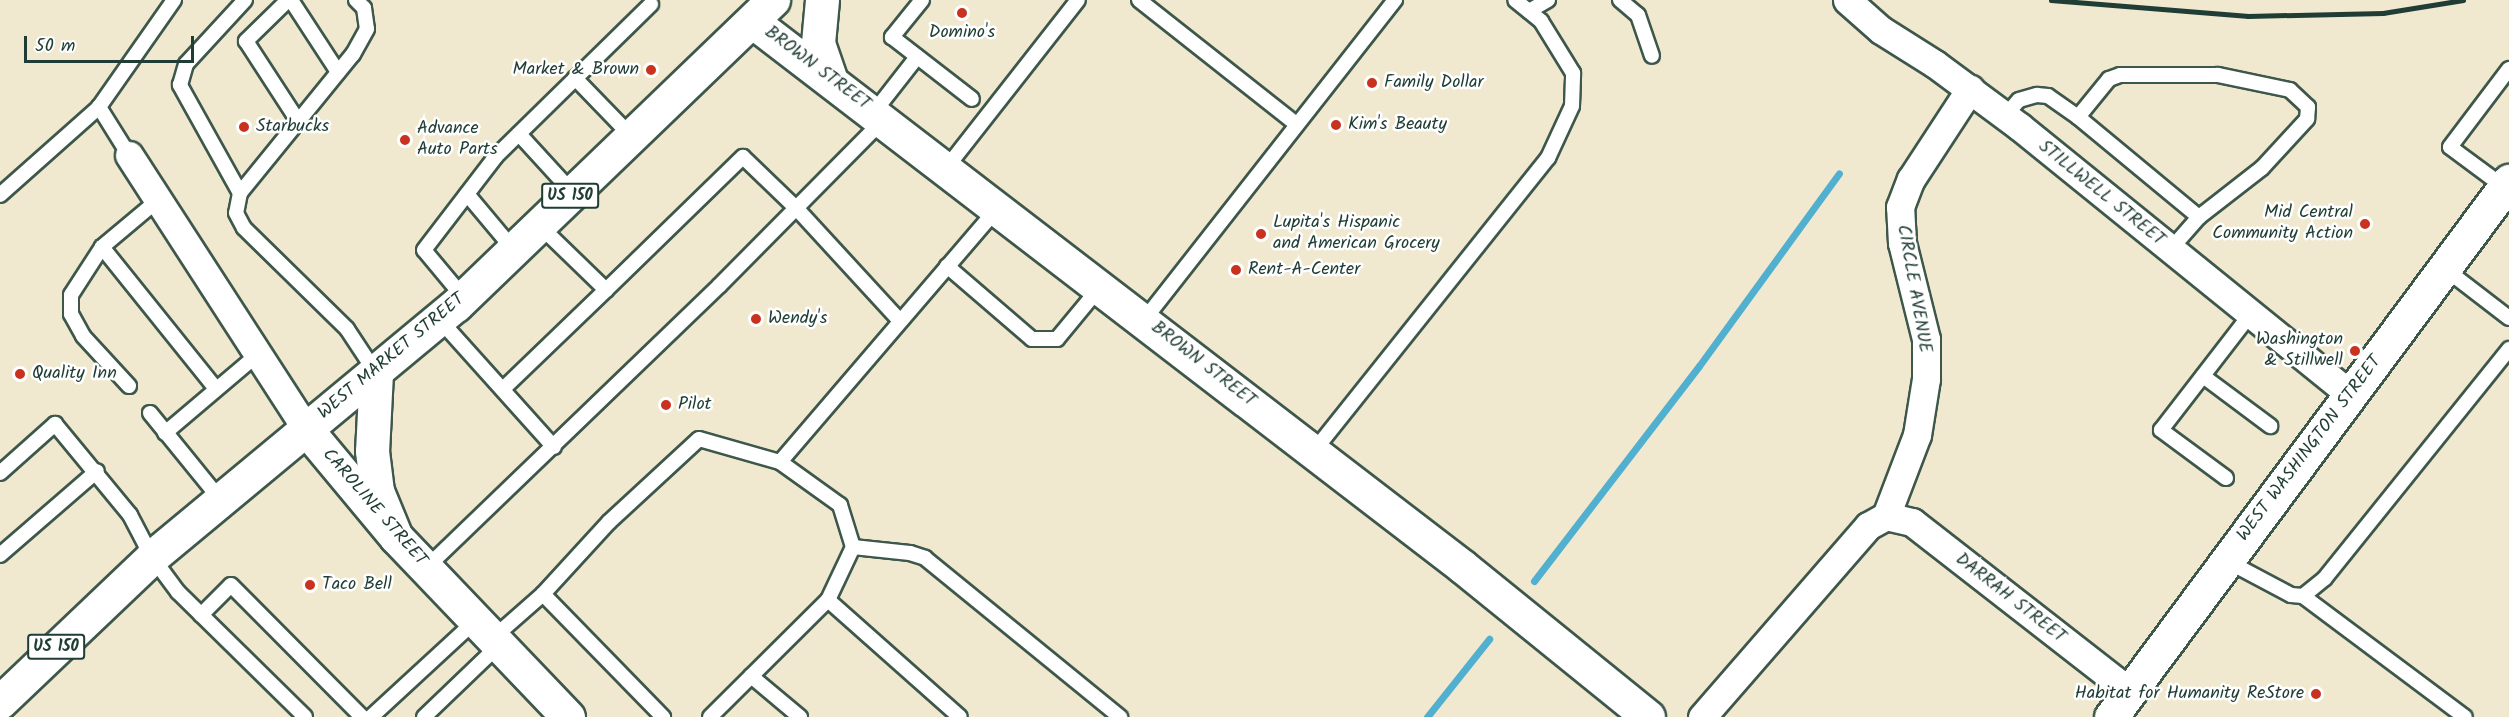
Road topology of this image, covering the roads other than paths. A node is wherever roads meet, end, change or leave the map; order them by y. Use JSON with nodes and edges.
{"nodes":[{"id":1,"x":174,"y":0,"type":"edge"},
{"id":2,"x":245,"y":0,"type":"edge"},
{"id":3,"x":290,"y":0,"type":"edge"},
{"id":4,"x":356,"y":0,"type":"edge"},
{"id":5,"x":822,"y":0,"type":"edge"},
{"id":6,"x":922,"y":0,"type":"edge"},
{"id":7,"x":1078,"y":0,"type":"edge"},
{"id":8,"x":1139,"y":0,"type":"edge"},
{"id":9,"x":1395,"y":0,"type":"edge"},
{"id":10,"x":1515,"y":0,"type":"edge"},
{"id":11,"x":1548,"y":0,"type":"edge"},
{"id":12,"x":1620,"y":0,"type":"edge"},
{"id":13,"x":1847,"y":0,"type":"edge"},
{"id":14,"x":651,"y":4,"type":"dead end"},
{"id":15,"x":763,"y":10,"type":"edge"},
{"id":16,"x":1529,"y":11,"type":"junction"},
{"id":17,"x":1652,"y":56,"type":"dead end"},
{"id":18,"x":917,"y":57,"type":"junction"},
{"id":19,"x":2509,"y":69,"type":"edge"},
{"id":20,"x":338,"y":72,"type":"junction"},
{"id":21,"x":575,"y":78,"type":"junction"},
{"id":22,"x":831,"y":80,"type":"junction"},
{"id":23,"x":1970,"y":89,"type":"junction"},
{"id":24,"x":972,"y":99,"type":"dead end"},
{"id":25,"x":99,"y":107,"type":"junction"},
{"id":26,"x":879,"y":115,"type":"junction"},
{"id":27,"x":2005,"y":116,"type":"junction"},
{"id":28,"x":2078,"y":117,"type":"junction"},
{"id":29,"x":298,"y":121,"type":"junction"},
{"id":30,"x":1297,"y":125,"type":"junction"},
{"id":31,"x":519,"y":134,"type":"junction"},
{"id":32,"x":632,"y":137,"type":"junction"},
{"id":33,"x":129,"y":154,"type":"joint"},
{"id":34,"x":947,"y":167,"type":"junction"},
{"id":35,"x":2507,"y":184,"type":"edge"},
{"id":36,"x":240,"y":193,"type":"junction"},
{"id":37,"x":467,"y":194,"type":"junction"},
{"id":38,"x":573,"y":194,"type":"junction"},
{"id":39,"x":0,"y":195,"type":"edge"},
{"id":40,"x":158,"y":200,"type":"junction"},
{"id":41,"x":999,"y":207,"type":"junction"},
{"id":42,"x":797,"y":209,"type":"junction"},
{"id":43,"x":2199,"y":217,"type":"junction"},
{"id":44,"x":540,"y":226,"type":"junction"},
{"id":45,"x":102,"y":247,"type":"junction"},
{"id":46,"x":515,"y":250,"type":"junction"},
{"id":47,"x":2170,"y":250,"type":"junction"},
{"id":48,"x":947,"y":266,"type":"junction"},
{"id":49,"x":2444,"y":268,"type":"junction"},
{"id":50,"x":1101,"y":286,"type":"junction"},
{"id":51,"x":606,"y":290,"type":"junction"},
{"id":52,"x":452,"y":309,"type":"junction"},
{"id":53,"x":2250,"y":315,"type":"junction"},
{"id":54,"x":2509,"y":318,"type":"edge"},
{"id":55,"x":899,"y":320,"type":"junction"},
{"id":56,"x":1144,"y":320,"type":"junction"},
{"id":57,"x":2509,"y":349,"type":"edge"},
{"id":58,"x":257,"y":355,"type":"junction"},
{"id":59,"x":376,"y":372,"type":"junction"},
{"id":60,"x":2203,"y":376,"type":"junction"},
{"id":61,"x":129,"y":386,"type":"dead end"},
{"id":62,"x":216,"y":389,"type":"junction"},
{"id":63,"x":503,"y":389,"type":"junction"},
{"id":64,"x":2351,"y":395,"type":"junction"},
{"id":65,"x":150,"y":413,"type":"dead end"},
{"id":66,"x":2270,"y":426,"type":"dead end"},
{"id":67,"x":306,"y":429,"type":"junction"},
{"id":68,"x":165,"y":433,"type":"junction"},
{"id":69,"x":554,"y":447,"type":"junction"},
{"id":70,"x":1314,"y":451,"type":"junction"},
{"id":71,"x":780,"y":462,"type":"junction"},
{"id":72,"x":97,"y":471,"type":"junction"},
{"id":73,"x":0,"y":473,"type":"edge"},
{"id":74,"x":2226,"y":478,"type":"dead end"},
{"id":75,"x":220,"y":499,"type":"junction"},
{"id":76,"x":1886,"y":516,"type":"junction"},
{"id":77,"x":396,"y":537,"type":"junction"},
{"id":78,"x":853,"y":547,"type":"junction"},
{"id":79,"x":0,"y":555,"type":"edge"},
{"id":80,"x":152,"y":557,"type":"junction"},
{"id":81,"x":2227,"y":561,"type":"junction"},
{"id":82,"x":426,"y":568,"type":"junction"},
{"id":83,"x":543,"y":594,"type":"junction"},
{"id":84,"x":2303,"y":596,"type":"junction"},
{"id":85,"x":828,"y":600,"type":"junction"},
{"id":86,"x":201,"y":615,"type":"junction"},
{"id":87,"x":490,"y":635,"type":"junction"},
{"id":88,"x":751,"y":676,"type":"junction"},
{"id":89,"x":0,"y":702,"type":"edge"},
{"id":90,"x":2120,"y":705,"type":"edge"},
{"id":91,"x":304,"y":717,"type":"edge"},
{"id":92,"x":362,"y":717,"type":"edge"},
{"id":93,"x":371,"y":717,"type":"edge"},
{"id":94,"x":424,"y":717,"type":"edge"},
{"id":95,"x":568,"y":717,"type":"edge"},
{"id":96,"x":663,"y":717,"type":"edge"},
{"id":97,"x":710,"y":717,"type":"edge"},
{"id":98,"x":800,"y":717,"type":"edge"},
{"id":99,"x":960,"y":717,"type":"edge"},
{"id":100,"x":1120,"y":717,"type":"edge"},
{"id":101,"x":1648,"y":717,"type":"edge"},
{"id":102,"x":1702,"y":717,"type":"edge"},
{"id":103,"x":2465,"y":717,"type":"edge"}],
"edges":[{"from":1,"to":25,"type":"lane"},
{"from":2,"to":36,"type":"lane"},
{"from":3,"to":20,"type":"lane"},
{"from":3,"to":29,"type":"lane"},
{"from":4,"to":20,"type":"lane"},
{"from":5,"to":22,"type":"main road"},
{"from":6,"to":18,"type":"lane"},
{"from":7,"to":34,"type":"lane"},
{"from":8,"to":30,"type":"lane"},
{"from":9,"to":30,"type":"lane"},
{"from":10,"to":16,"type":"lane"},
{"from":11,"to":16,"type":"lane"},
{"from":12,"to":17,"type":"lane"},
{"from":13,"to":23,"type":"street","name":"STILLWELL STREET"},
{"from":14,"to":21,"type":"lane"},
{"from":15,"to":22,"type":"main road","name":"BROWN STREET"},
{"from":15,"to":32,"type":"main road","name":"WEST MARKET STREET","number":"US 150"},
{"from":16,"to":70,"type":"lane"},
{"from":18,"to":24,"type":"lane"},
{"from":18,"to":26,"type":"lane"},
{"from":19,"to":35,"type":"lane"},
{"from":20,"to":29,"type":"lane"},
{"from":21,"to":31,"type":"lane"},
{"from":21,"to":32,"type":"lane"},
{"from":22,"to":26,"type":"main road","name":"BROWN STREET"},
{"from":23,"to":27,"type":"street","name":"STILLWELL STREET"},
{"from":23,"to":76,"type":"street","name":"CIRCLE AVENUE"},
{"from":25,"to":33,"type":"lane"},
{"from":25,"to":39,"type":"lane"},
{"from":26,"to":34,"type":"main road","name":"BROWN STREET"},
{"from":26,"to":42,"type":"lane"},
{"from":27,"to":28,"type":"lane"},
{"from":27,"to":47,"type":"street","name":"STILLWELL STREET"},
{"from":28,"to":43,"type":"lane"},
{"from":28,"to":43,"type":"lane"},
{"from":29,"to":36,"type":"lane"},
{"from":30,"to":56,"type":"lane"},
{"from":31,"to":37,"type":"lane"},
{"from":31,"to":38,"type":"lane"},
{"from":32,"to":38,"type":"main road","name":"WEST MARKET STREET","number":"US 150"},
{"from":33,"to":40,"type":"street","name":"CAROLINE STREET"},
{"from":34,"to":41,"type":"main road","name":"BROWN STREET"},
{"from":35,"to":49,"type":"main road","name":"WEST WASHINGTON STREET"},
{"from":36,"to":59,"type":"lane"},
{"from":37,"to":46,"type":"lane"},
{"from":37,"to":52,"type":"lane"},
{"from":38,"to":44,"type":"main road","name":"WEST MARKET STREET","number":"US 150"},
{"from":40,"to":45,"type":"lane"},
{"from":40,"to":58,"type":"street","name":"CAROLINE STREET"},
{"from":41,"to":48,"type":"lane"},
{"from":41,"to":50,"type":"main road","name":"BROWN STREET"},
{"from":42,"to":51,"type":"lane"},
{"from":42,"to":55,"type":"lane"},
{"from":42,"to":69,"type":"lane"},
{"from":43,"to":47,"type":"lane"},
{"from":44,"to":46,"type":"main road","name":"WEST MARKET STREET","number":"US 150"},
{"from":44,"to":51,"type":"lane"},
{"from":45,"to":61,"type":"lane"},
{"from":45,"to":62,"type":"lane"},
{"from":46,"to":52,"type":"main road","name":"WEST MARKET STREET","number":"US 150"},
{"from":47,"to":53,"type":"street","name":"STILLWELL STREET"},
{"from":48,"to":50,"type":"lane"},
{"from":48,"to":55,"type":"lane"},
{"from":49,"to":54,"type":"lane"},
{"from":49,"to":64,"type":"main road","name":"WEST WASHINGTON STREET"},
{"from":50,"to":56,"type":"main road","name":"BROWN STREET"},
{"from":51,"to":63,"type":"lane"},
{"from":52,"to":59,"type":"main road","name":"WEST MARKET STREET","number":"US 150"},
{"from":52,"to":63,"type":"lane"},
{"from":53,"to":60,"type":"lane"},
{"from":53,"to":64,"type":"street","name":"STILLWELL STREET"},
{"from":55,"to":71,"type":"lane"},
{"from":56,"to":70,"type":"main road","name":"BROWN STREET"},
{"from":57,"to":84,"type":"lane"},
{"from":58,"to":62,"type":"lane"},
{"from":58,"to":67,"type":"street","name":"CAROLINE STREET"},
{"from":59,"to":67,"type":"main road","name":"WEST MARKET STREET","number":"US 150"},
{"from":59,"to":77,"type":"main road"},
{"from":60,"to":66,"type":"lane"},
{"from":60,"to":74,"type":"lane"},
{"from":62,"to":68,"type":"lane"},
{"from":63,"to":69,"type":"lane"},
{"from":64,"to":81,"type":"main road","name":"WEST WASHINGTON STREET"},
{"from":65,"to":68,"type":"lane"},
{"from":67,"to":75,"type":"main road","name":"WEST MARKET STREET","number":"US 150"},
{"from":67,"to":77,"type":"main road","name":"CAROLINE STREET"},
{"from":68,"to":75,"type":"lane"},
{"from":69,"to":82,"type":"lane"},
{"from":70,"to":101,"type":"main road","name":"BROWN STREET"},
{"from":71,"to":78,"type":"lane"},
{"from":71,"to":83,"type":"lane"},
{"from":72,"to":73,"type":"lane"},
{"from":72,"to":79,"type":"lane"},
{"from":72,"to":80,"type":"lane"},
{"from":75,"to":80,"type":"main road","name":"WEST MARKET STREET","number":"US 150"},
{"from":76,"to":90,"type":"street","name":"DARRAH STREET"},
{"from":76,"to":102,"type":"street"},
{"from":77,"to":82,"type":"main road","name":"CAROLINE STREET"},
{"from":78,"to":85,"type":"lane"},
{"from":78,"to":100,"type":"lane"},
{"from":80,"to":86,"type":"lane"},
{"from":80,"to":89,"type":"main road","name":"WEST MARKET STREET","number":"US 150"},
{"from":81,"to":84,"type":"lane"},
{"from":81,"to":90,"type":"main road","name":"WEST WASHINGTON STREET"},
{"from":82,"to":87,"type":"main road","name":"CAROLINE STREET"},
{"from":83,"to":87,"type":"lane"},
{"from":83,"to":96,"type":"lane"},
{"from":84,"to":103,"type":"lane"},
{"from":85,"to":88,"type":"lane"},
{"from":85,"to":99,"type":"lane"},
{"from":86,"to":91,"type":"lane"},
{"from":86,"to":92,"type":"lane"},
{"from":87,"to":93,"type":"lane"},
{"from":87,"to":94,"type":"lane"},
{"from":87,"to":95,"type":"main road","name":"CAROLINE STREET"},
{"from":88,"to":97,"type":"lane"},
{"from":88,"to":98,"type":"lane"}]}
